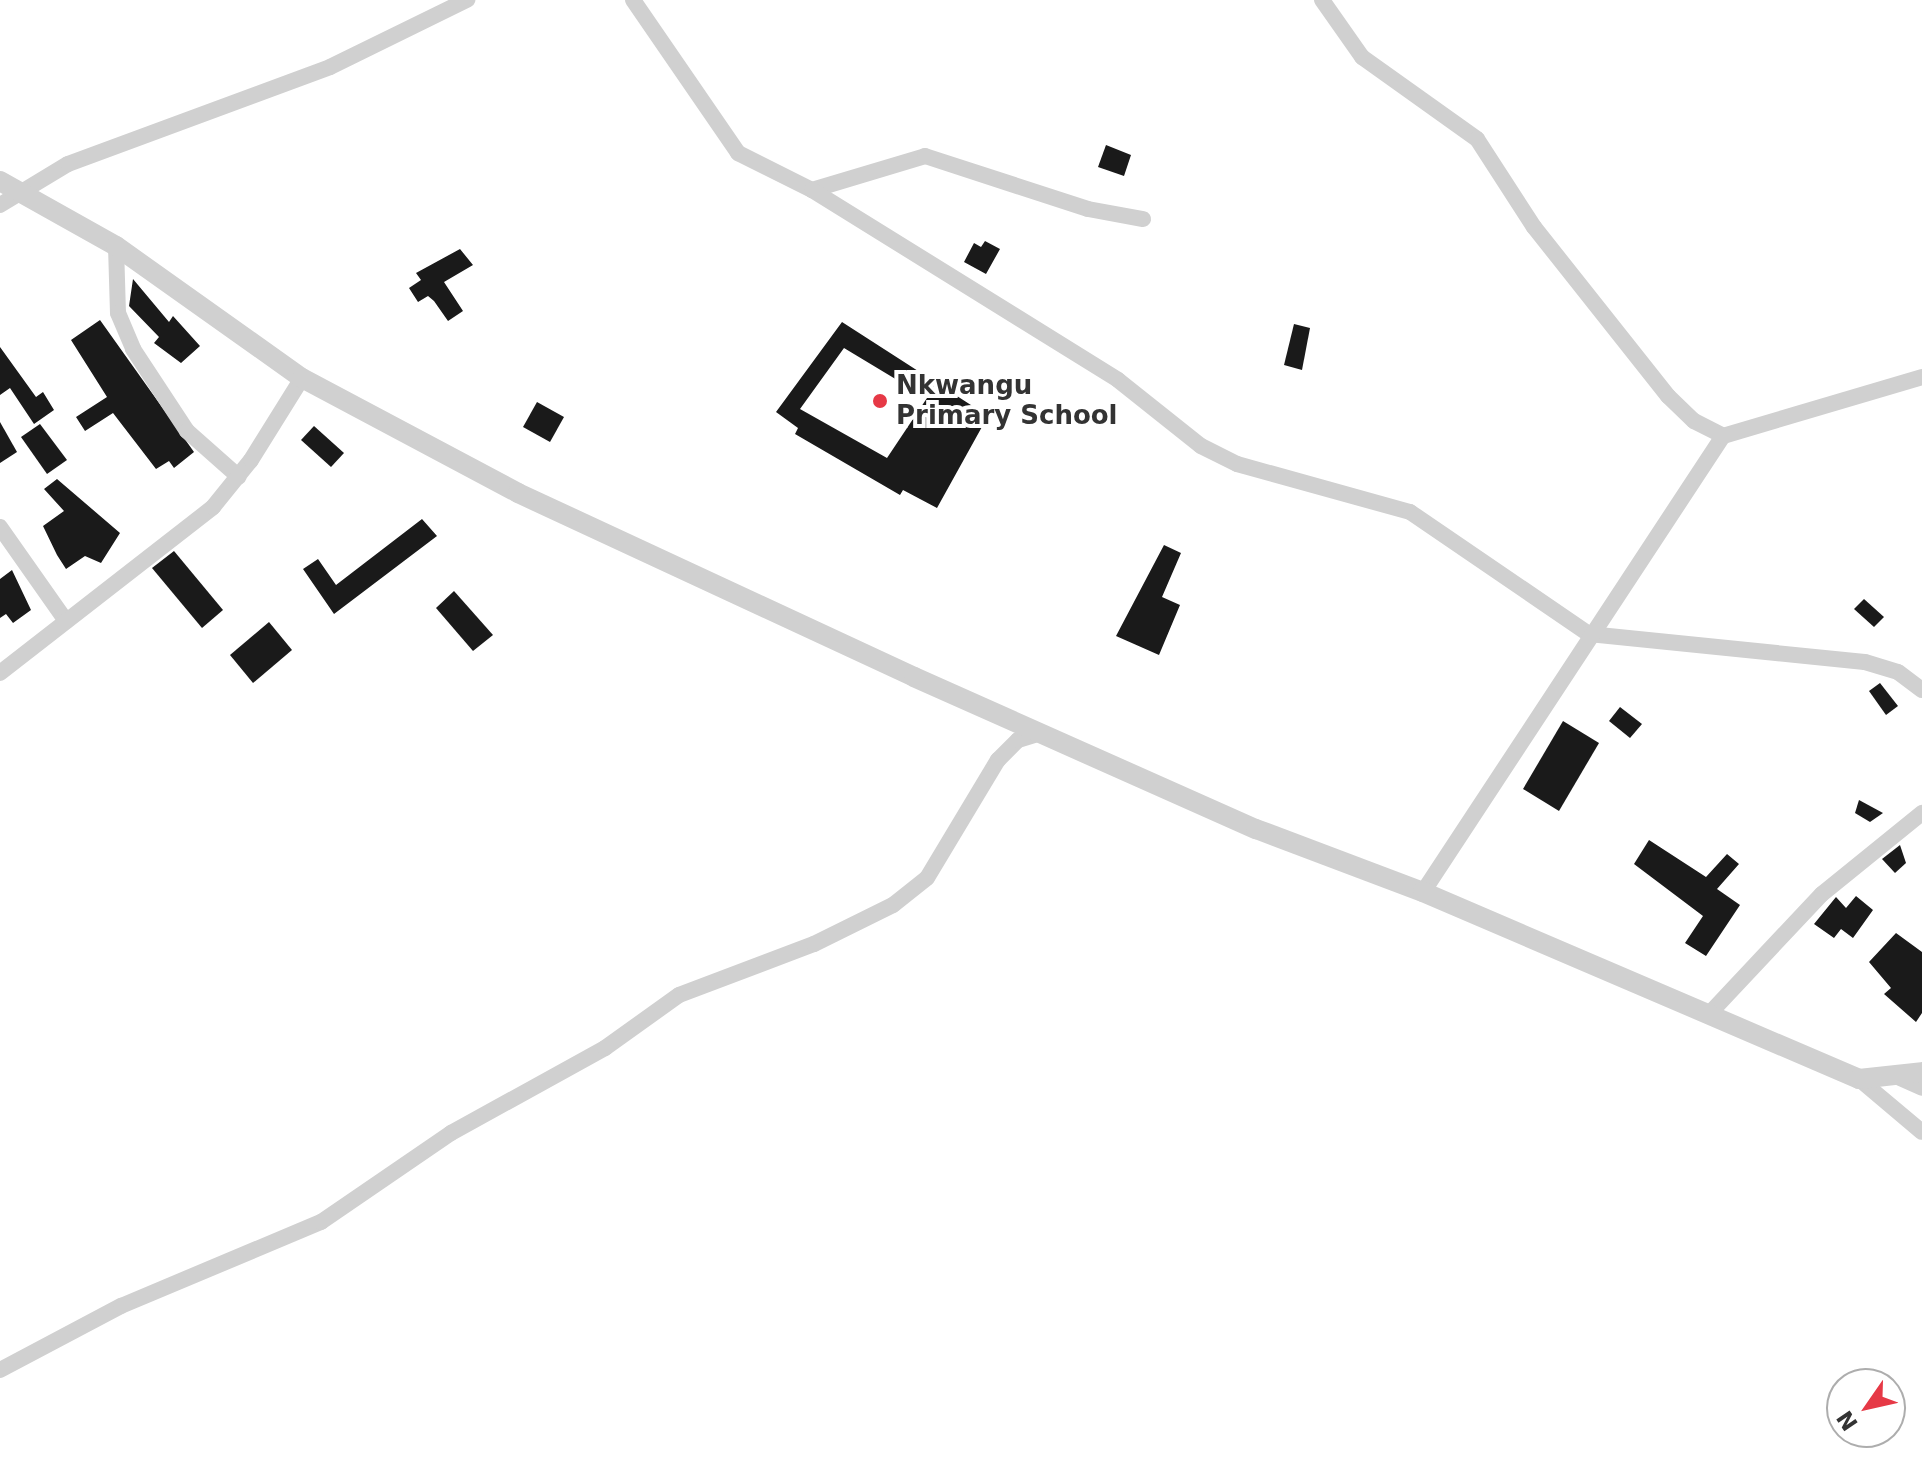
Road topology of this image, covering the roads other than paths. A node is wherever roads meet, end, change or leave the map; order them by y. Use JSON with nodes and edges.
{"nodes":[{"id":1,"x":467,"y":0,"type":"edge"},
{"id":2,"x":633,"y":0,"type":"edge"},
{"id":3,"x":1322,"y":0,"type":"edge"},
{"id":4,"x":0,"y":181,"type":"edge"},
{"id":5,"x":812,"y":190,"type":"junction"},
{"id":6,"x":20,"y":192,"type":"junction"},
{"id":7,"x":0,"y":205,"type":"edge"},
{"id":8,"x":1143,"y":219,"type":"dead end"},
{"id":9,"x":116,"y":246,"type":"junction"},
{"id":10,"x":1922,"y":377,"type":"edge"},
{"id":11,"x":302,"y":378,"type":"junction"},
{"id":12,"x":1723,"y":436,"type":"junction"},
{"id":13,"x":239,"y":477,"type":"junction"},
{"id":14,"x":0,"y":527,"type":"edge"},
{"id":15,"x":8,"y":543,"type":"junction"},
{"id":16,"x":0,"y":560,"type":"edge"},
{"id":17,"x":66,"y":621,"type":"junction"},
{"id":18,"x":1589,"y":634,"type":"junction"},
{"id":19,"x":0,"y":673,"type":"edge"},
{"id":20,"x":1922,"y":690,"type":"edge"},
{"id":21,"x":1038,"y":734,"type":"junction"},
{"id":22,"x":1922,"y":813,"type":"edge"},
{"id":23,"x":1423,"y":892,"type":"junction"},
{"id":24,"x":1711,"y":1012,"type":"junction"},
{"id":25,"x":1922,"y":1072,"type":"edge"},
{"id":26,"x":1900,"y":1078,"type":"junction"},
{"id":27,"x":1859,"y":1079,"type":"junction"},
{"id":28,"x":1922,"y":1088,"type":"edge"},
{"id":29,"x":1922,"y":1132,"type":"edge"},
{"id":30,"x":0,"y":1370,"type":"edge"}],
"edges":[{"from":1,"to":6,"type":"street"},
{"from":2,"to":5,"type":"street"},
{"from":3,"to":12,"type":"street"},
{"from":4,"to":6,"type":"street"},
{"from":5,"to":8,"type":"street"},
{"from":5,"to":18,"type":"street"},
{"from":6,"to":7,"type":"street"},
{"from":6,"to":9,"type":"street"},
{"from":9,"to":11,"type":"street"},
{"from":9,"to":13,"type":"street"},
{"from":10,"to":12,"type":"street"},
{"from":11,"to":13,"type":"street"},
{"from":11,"to":21,"type":"street"},
{"from":12,"to":18,"type":"street"},
{"from":13,"to":17,"type":"street"},
{"from":14,"to":15,"type":"street"},
{"from":15,"to":16,"type":"street"},
{"from":15,"to":17,"type":"street"},
{"from":17,"to":19,"type":"street"},
{"from":18,"to":20,"type":"street"},
{"from":18,"to":23,"type":"street"},
{"from":21,"to":23,"type":"street"},
{"from":21,"to":30,"type":"street"},
{"from":22,"to":24,"type":"street"},
{"from":23,"to":24,"type":"street"},
{"from":24,"to":27,"type":"street"},
{"from":25,"to":26,"type":"street"},
{"from":26,"to":27,"type":"street"},
{"from":26,"to":28,"type":"street"},
{"from":27,"to":29,"type":"street"}]}
